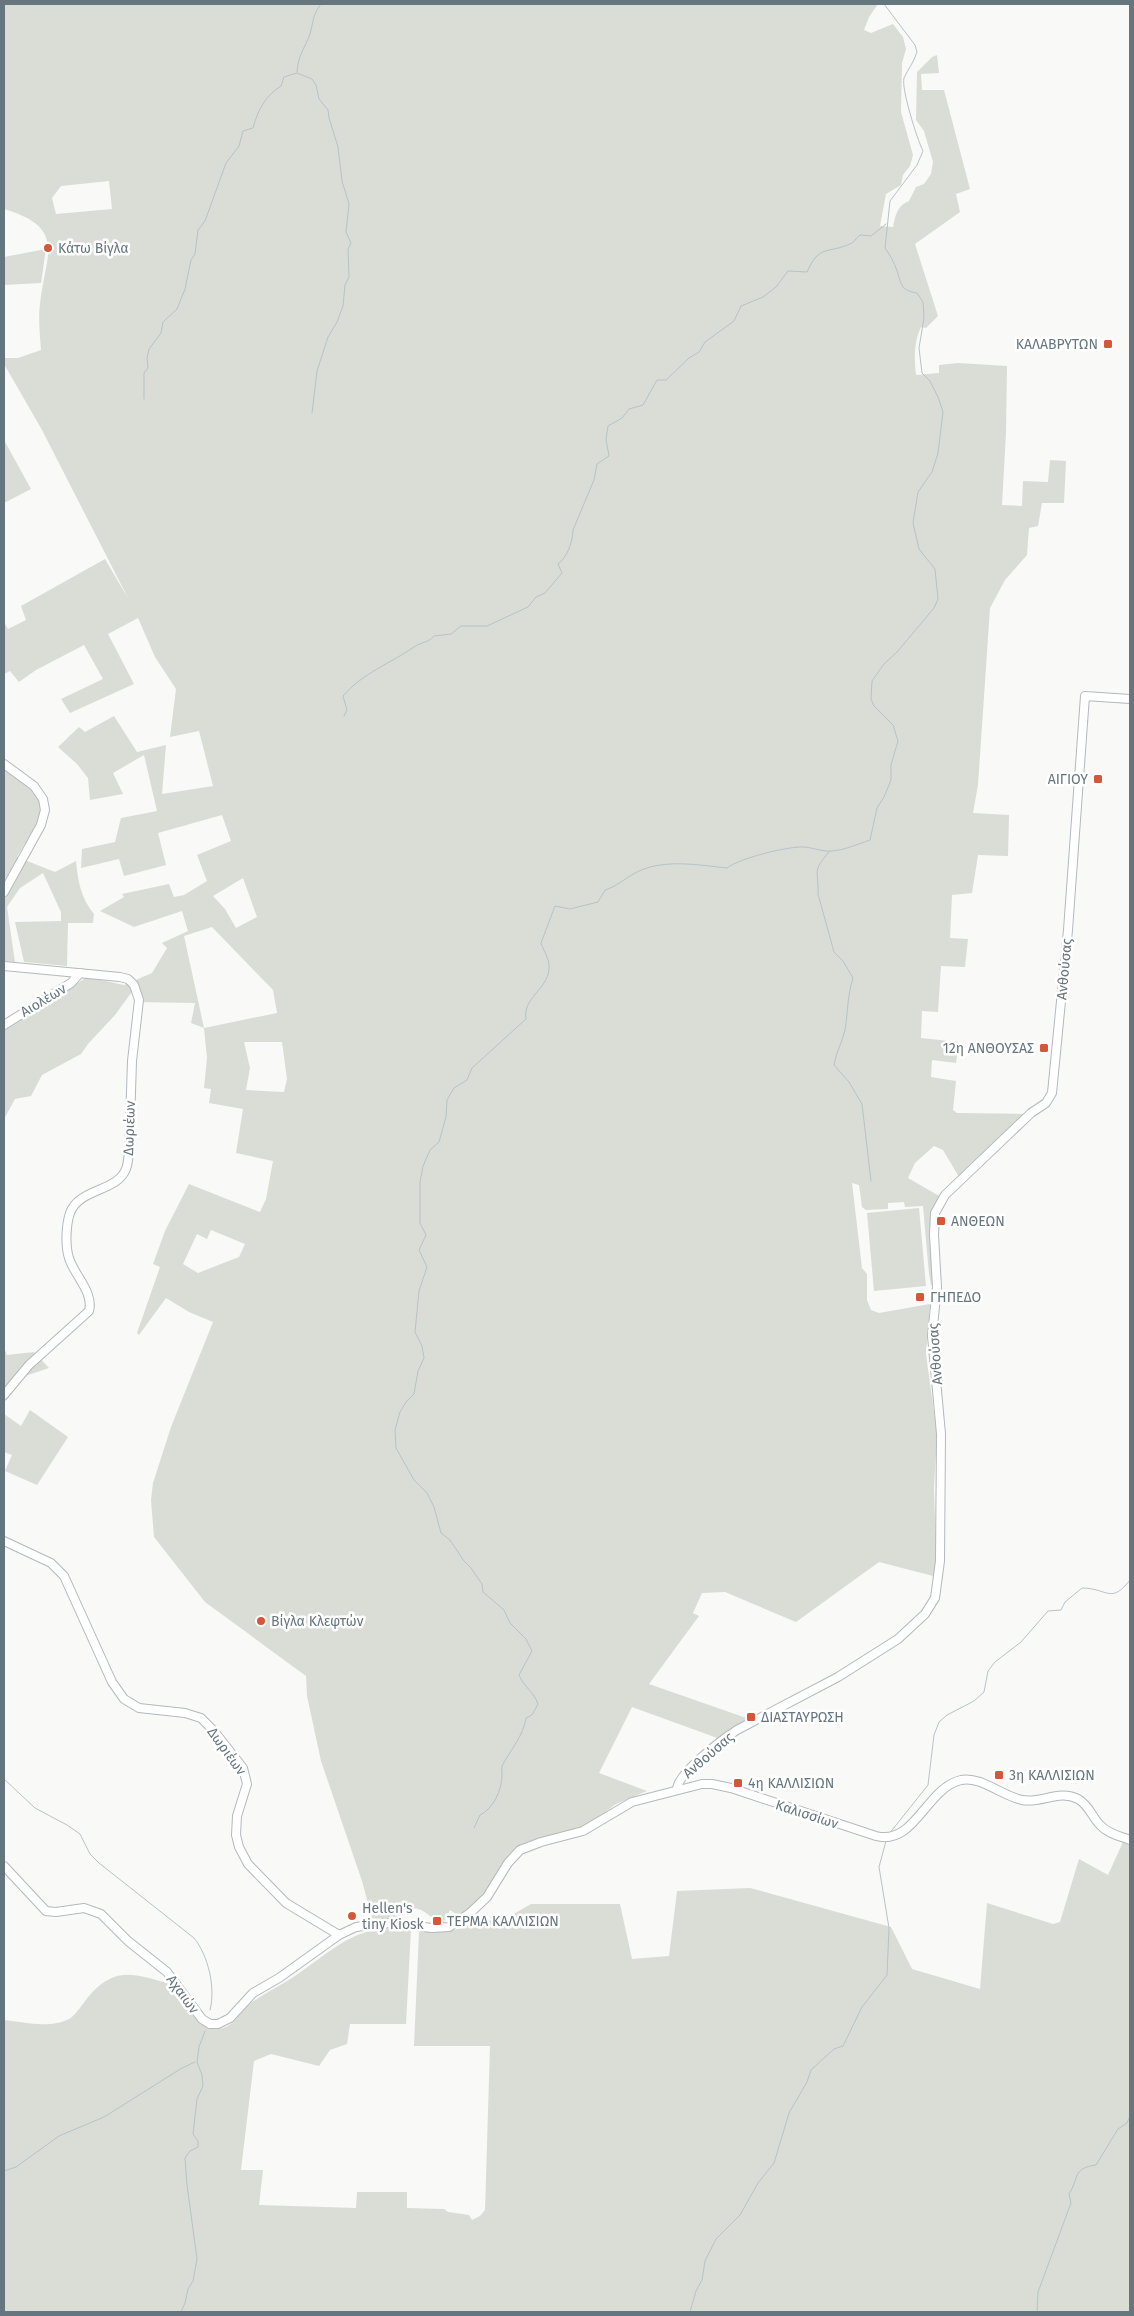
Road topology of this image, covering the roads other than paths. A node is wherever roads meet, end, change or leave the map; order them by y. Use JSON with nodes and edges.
{"nodes":[{"id":1,"x":1130,"y":699,"type":"edge"},
{"id":2,"x":4,"y":764,"type":"edge"},
{"id":3,"x":4,"y":892,"type":"edge"},
{"id":4,"x":4,"y":966,"type":"edge"},
{"id":5,"x":80,"y":973,"type":"junction"},
{"id":6,"x":4,"y":1025,"type":"edge"},
{"id":7,"x":4,"y":1395,"type":"edge"},
{"id":8,"x":4,"y":1541,"type":"edge"},
{"id":9,"x":677,"y":1790,"type":"junction"},
{"id":10,"x":1130,"y":1840,"type":"edge"},
{"id":11,"x":4,"y":1866,"type":"edge"},
{"id":12,"x":371,"y":1925,"type":"joint"},
{"id":13,"x":339,"y":1935,"type":"junction"}],
"edges":[{"from":1,"to":9,"type":"street","name":"Ανθούσας"},
{"from":2,"to":3,"type":"street"},
{"from":4,"to":5,"type":"street","name":"Δωριέων"},
{"from":5,"to":6,"type":"street","name":"Αιολέων"},
{"from":5,"to":7,"type":"street","name":"Δωριέων"},
{"from":8,"to":13,"type":"street","name":"Δωριέων"},
{"from":9,"to":10,"type":"street","name":"Καλισσίων"},
{"from":9,"to":12,"type":"street","name":"Καλισσίων"},
{"from":11,"to":13,"type":"street","name":"Αχαιών"},
{"from":12,"to":13,"type":"street","name":"Αχαιών"}]}
